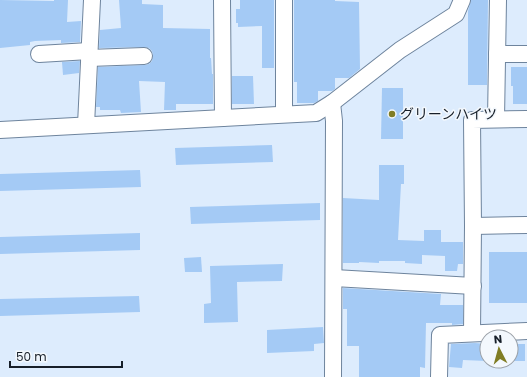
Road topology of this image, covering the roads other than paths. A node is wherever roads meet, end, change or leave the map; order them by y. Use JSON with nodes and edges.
{"nodes":[{"id":1,"x":92,"y":0,"type":"edge"},
{"id":2,"x":222,"y":0,"type":"edge"},
{"id":3,"x":284,"y":0,"type":"edge"},
{"id":4,"x":462,"y":0,"type":"edge"},
{"id":5,"x":498,"y":0,"type":"edge"},
{"id":6,"x":38,"y":54,"type":"dead end"},
{"id":7,"x":497,"y":54,"type":"junction"},
{"id":8,"x":527,"y":54,"type":"edge"},
{"id":9,"x":89,"y":55,"type":"junction"},
{"id":10,"x":144,"y":56,"type":"dead end"},
{"id":11,"x":332,"y":102,"type":"junction"},
{"id":12,"x":284,"y":114,"type":"junction"},
{"id":13,"x":223,"y":118,"type":"junction"},
{"id":14,"x":496,"y":119,"type":"junction"},
{"id":15,"x":527,"y":119,"type":"edge"},
{"id":16,"x":86,"y":125,"type":"junction"},
{"id":17,"x":0,"y":130,"type":"edge"},
{"id":18,"x":527,"y":225,"type":"edge"},
{"id":19,"x":474,"y":226,"type":"junction"},
{"id":20,"x":334,"y":278,"type":"junction"},
{"id":21,"x":473,"y":286,"type":"junction"},
{"id":22,"x":527,"y":331,"type":"edge"},
{"id":23,"x":472,"y":333,"type":"junction"},
{"id":24,"x":333,"y":377,"type":"edge"},
{"id":25,"x":439,"y":377,"type":"edge"}],
"edges":[{"from":1,"to":9,"type":"street"},
{"from":2,"to":13,"type":"street"},
{"from":3,"to":12,"type":"street"},
{"from":4,"to":11,"type":"street"},
{"from":5,"to":7,"type":"street"},
{"from":6,"to":9,"type":"street"},
{"from":7,"to":8,"type":"street"},
{"from":7,"to":14,"type":"street"},
{"from":9,"to":10,"type":"street"},
{"from":9,"to":16,"type":"street"},
{"from":11,"to":12,"type":"street"},
{"from":11,"to":20,"type":"street"},
{"from":12,"to":13,"type":"street"},
{"from":13,"to":16,"type":"street"},
{"from":14,"to":15,"type":"street"},
{"from":14,"to":19,"type":"street"},
{"from":16,"to":17,"type":"street"},
{"from":18,"to":19,"type":"street"},
{"from":19,"to":21,"type":"street"},
{"from":20,"to":21,"type":"street"},
{"from":20,"to":24,"type":"street"},
{"from":21,"to":23,"type":"street"},
{"from":22,"to":23,"type":"street"},
{"from":23,"to":25,"type":"street"}]}
